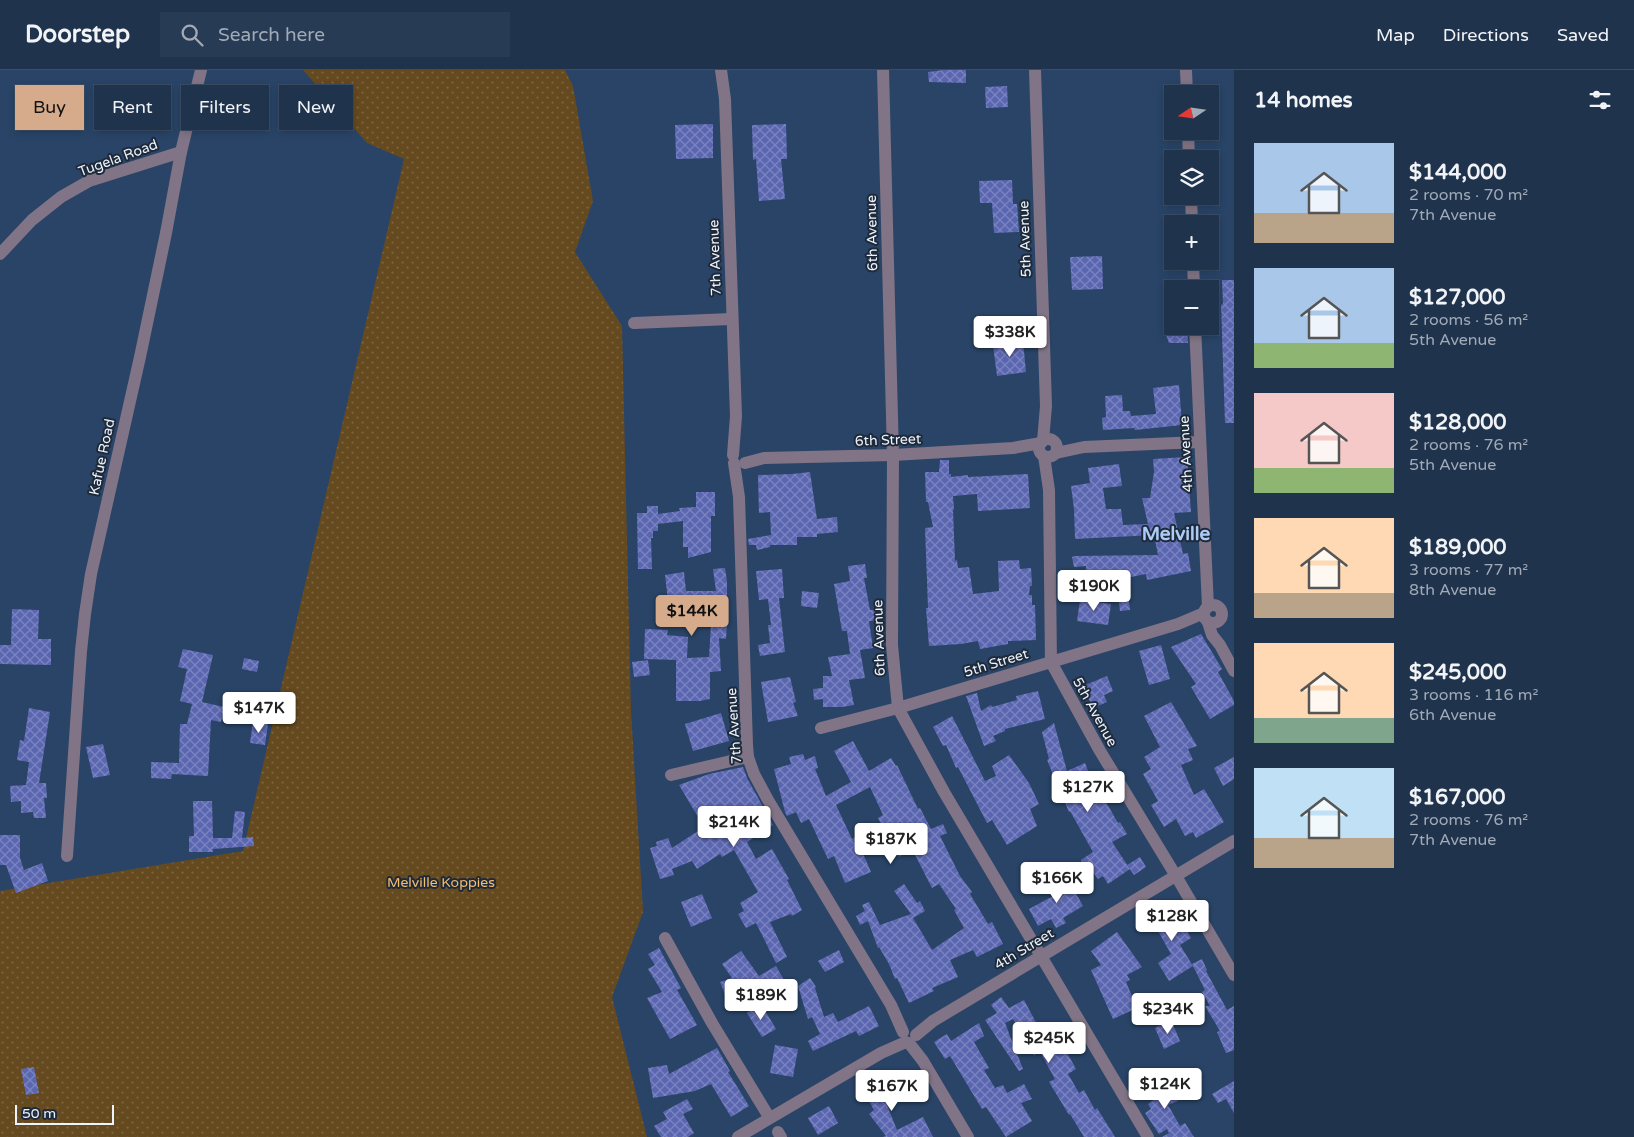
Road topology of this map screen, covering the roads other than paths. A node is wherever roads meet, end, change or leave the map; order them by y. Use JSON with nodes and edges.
{"nodes":[{"id":1,"x":201,"y":70,"type":"edge"},
{"id":2,"x":721,"y":70,"type":"edge"},
{"id":3,"x":727,"y":70,"type":"edge"},
{"id":4,"x":883,"y":70,"type":"edge"},
{"id":5,"x":1035,"y":70,"type":"edge"},
{"id":6,"x":1186,"y":70,"type":"edge"},
{"id":7,"x":1187,"y":85,"type":"edge"},
{"id":8,"x":725,"y":99,"type":"junction"},
{"id":9,"x":181,"y":152,"type":"junction"},
{"id":10,"x":0,"y":254,"type":"edge"},
{"id":11,"x":732,"y":319,"type":"junction"},
{"id":12,"x":634,"y":323,"type":"dead end"},
{"id":13,"x":1195,"y":335,"type":"edge"},
{"id":14,"x":1200,"y":442,"type":"junction"},
{"id":15,"x":1048,"y":448,"type":"junction"},
{"id":16,"x":893,"y":455,"type":"junction"},
{"id":17,"x":740,"y":459,"type":"junction"},
{"id":18,"x":1234,"y":607,"type":"edge"},
{"id":19,"x":1234,"y":611,"type":"edge"},
{"id":20,"x":1212,"y":614,"type":"junction"},
{"id":21,"x":1050,"y":662,"type":"junction"},
{"id":22,"x":1234,"y":672,"type":"edge"},
{"id":23,"x":898,"y":708,"type":"junction"},
{"id":24,"x":821,"y":728,"type":"dead end"},
{"id":25,"x":748,"y":757,"type":"junction"},
{"id":26,"x":671,"y":775,"type":"dead end"},
{"id":27,"x":1234,"y":841,"type":"edge"},
{"id":28,"x":67,"y":856,"type":"dead end"},
{"id":29,"x":1176,"y":876,"type":"junction"},
{"id":30,"x":665,"y":938,"type":"dead end"},
{"id":31,"x":1041,"y":957,"type":"junction"},
{"id":32,"x":1234,"y":975,"type":"edge"},
{"id":33,"x":909,"y":1035,"type":"junction"},
{"id":34,"x":769,"y":1117,"type":"junction"},
{"id":35,"x":738,"y":1137,"type":"edge"},
{"id":36,"x":968,"y":1137,"type":"edge"},
{"id":37,"x":1148,"y":1137,"type":"edge"}],
"edges":[{"from":1,"to":9,"type":"street","name":"Kafue Road"},
{"from":2,"to":8,"type":"street","name":"7th Avenue"},
{"from":3,"to":8,"type":"street","name":"7th Avenue"},
{"from":4,"to":16,"type":"street","name":"6th Avenue"},
{"from":5,"to":15,"type":"street","name":"5th Avenue"},
{"from":6,"to":7,"type":"street"},
{"from":8,"to":11,"type":"street","name":"7th Avenue"},
{"from":9,"to":10,"type":"street","name":"Tugela Road"},
{"from":9,"to":28,"type":"street","name":"Kafue Road"},
{"from":11,"to":12,"type":"street"},
{"from":11,"to":17,"type":"street","name":"7th Avenue"},
{"from":13,"to":14,"type":"street","name":"4th Avenue"},
{"from":14,"to":15,"type":"street","name":"6th Street"},
{"from":14,"to":20,"type":"street","name":"4th Avenue"},
{"from":15,"to":16,"type":"street","name":"6th Street"},
{"from":15,"to":21,"type":"street","name":"5th Avenue"},
{"from":16,"to":17,"type":"street","name":"6th Street"},
{"from":16,"to":23,"type":"street","name":"6th Avenue"},
{"from":17,"to":25,"type":"street","name":"7th Avenue"},
{"from":18,"to":20,"type":"street","name":"5th Street"},
{"from":19,"to":20,"type":"street","name":"5th Street"},
{"from":20,"to":21,"type":"street","name":"5th Street"},
{"from":20,"to":22,"type":"street","name":"4th Avenue"},
{"from":21,"to":23,"type":"street","name":"5th Street"},
{"from":21,"to":29,"type":"street","name":"5th Avenue"},
{"from":23,"to":24,"type":"street","name":"5th Street"},
{"from":23,"to":31,"type":"street","name":"6th Avenue"},
{"from":25,"to":26,"type":"street"},
{"from":25,"to":33,"type":"street","name":"7th Avenue"},
{"from":27,"to":29,"type":"street","name":"4th Street"},
{"from":29,"to":31,"type":"street","name":"4th Street"},
{"from":29,"to":32,"type":"street","name":"5th Avenue"},
{"from":30,"to":34,"type":"street"},
{"from":31,"to":33,"type":"street","name":"4th Street"},
{"from":31,"to":37,"type":"street","name":"6th Avenue"},
{"from":33,"to":34,"type":"street","name":"4th Street"},
{"from":33,"to":36,"type":"street","name":"7th Avenue"},
{"from":34,"to":35,"type":"street","name":"4th Street"}]}
